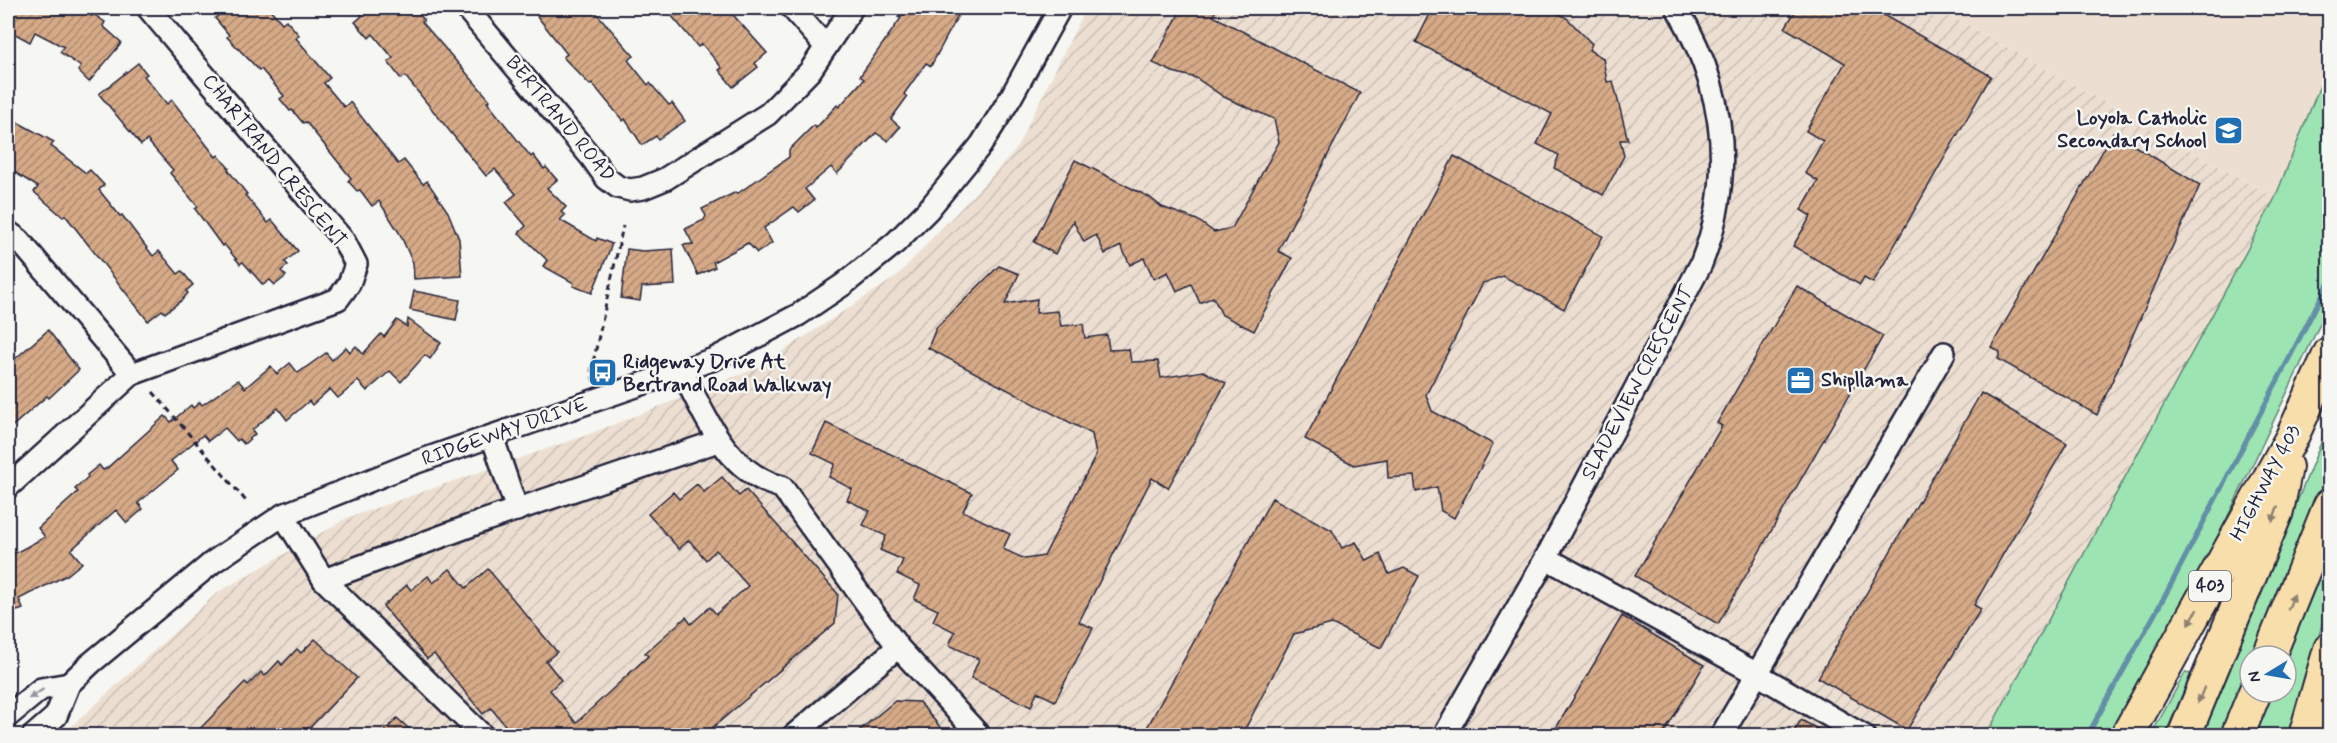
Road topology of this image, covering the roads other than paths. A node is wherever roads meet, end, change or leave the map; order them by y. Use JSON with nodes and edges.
{"nodes":[{"id":1,"x":148,"y":8,"type":"edge"},
{"id":2,"x":466,"y":8,"type":"edge"},
{"id":3,"x":792,"y":8,"type":"edge"},
{"id":4,"x":852,"y":8,"type":"edge"},
{"id":5,"x":1060,"y":8,"type":"edge"},
{"id":6,"x":1677,"y":8,"type":"edge"},
{"id":7,"x":826,"y":47,"type":"junction"},
{"id":8,"x":8,"y":232,"type":"edge"},
{"id":9,"x":1944,"y":353,"type":"dead end"},
{"id":10,"x":2330,"y":354,"type":"edge"},
{"id":11,"x":682,"y":371,"type":"junction"},
{"id":12,"x":132,"y":374,"type":"junction"},
{"id":13,"x":492,"y":436,"type":"junction"},
{"id":14,"x":2292,"y":437,"type":"junction"},
{"id":15,"x":718,"y":441,"type":"junction"},
{"id":16,"x":8,"y":487,"type":"edge"},
{"id":17,"x":2330,"y":506,"type":"edge"},
{"id":18,"x":517,"y":510,"type":"junction"},
{"id":19,"x":283,"y":515,"type":"junction"},
{"id":20,"x":1546,"y":558,"type":"junction"},
{"id":21,"x":324,"y":580,"type":"junction"},
{"id":22,"x":2274,"y":644,"type":"edge"},
{"id":23,"x":898,"y":647,"type":"junction"},
{"id":24,"x":2330,"y":649,"type":"edge"},
{"id":25,"x":1757,"y":674,"type":"junction"},
{"id":26,"x":69,"y":684,"type":"junction"},
{"id":27,"x":2250,"y":704,"type":"edge"},
{"id":28,"x":8,"y":716,"type":"edge"},
{"id":29,"x":2306,"y":734,"type":"edge"},
{"id":30,"x":33,"y":735,"type":"edge"},
{"id":31,"x":483,"y":735,"type":"edge"},
{"id":32,"x":793,"y":735,"type":"edge"},
{"id":33,"x":980,"y":735,"type":"edge"},
{"id":34,"x":1443,"y":735,"type":"edge"},
{"id":35,"x":1721,"y":735,"type":"edge"},
{"id":36,"x":1864,"y":735,"type":"edge"},
{"id":37,"x":2127,"y":735,"type":"edge"},
{"id":38,"x":2184,"y":735,"type":"edge"},
{"id":39,"x":2237,"y":735,"type":"edge"}],
"edges":[{"from":1,"to":12,"type":"street","name":"CHARTRAND CRESCENT"},
{"from":2,"to":7,"type":"street","name":"BERTRAND ROAD"},
{"from":3,"to":7,"type":"street"},
{"from":4,"to":7,"type":"street","name":"BERTRAND ROAD"},
{"from":5,"to":11,"type":"street","name":"RIDGEWAY DRIVE"},
{"from":6,"to":20,"type":"street","name":"SLADEVIEW CRESCENT"},
{"from":8,"to":12,"type":"street"},
{"from":9,"to":25,"type":"street"},
{"from":10,"to":14,"type":"highway","name":"HIGHWAY 403","number":"403"},
{"from":11,"to":13,"type":"street","name":"RIDGEWAY DRIVE"},
{"from":11,"to":15,"type":"street"},
{"from":12,"to":16,"type":"street","name":"CHARTRAND CRESCENT"},
{"from":13,"to":18,"type":"street"},
{"from":13,"to":19,"type":"street","name":"RIDGEWAY DRIVE"},
{"from":14,"to":37,"type":"highway","name":"HIGHWAY 403","number":"403","one_way":true},
{"from":14,"to":38,"type":"highway","one_way":true},
{"from":15,"to":18,"type":"street"},
{"from":15,"to":23,"type":"street"},
{"from":22,"to":17,"type":"highway","one_way":true},
{"from":18,"to":21,"type":"street"},
{"from":19,"to":21,"type":"street"},
{"from":19,"to":26,"type":"street","name":"RIDGEWAY DRIVE"},
{"from":20,"to":25,"type":"street"},
{"from":20,"to":34,"type":"street","name":"SLADEVIEW CRESCENT"},
{"from":21,"to":31,"type":"street"},
{"from":23,"to":32,"type":"street"},
{"from":23,"to":33,"type":"street"},
{"from":24,"to":29,"type":"highway"},
{"from":25,"to":35,"type":"street"},
{"from":25,"to":36,"type":"street"},
{"from":26,"to":28,"type":"street","one_way":true},
{"from":26,"to":30,"type":"street","name":"RIDGEWAY DRIVE"},
{"from":27,"to":39,"type":"highway"}]}
